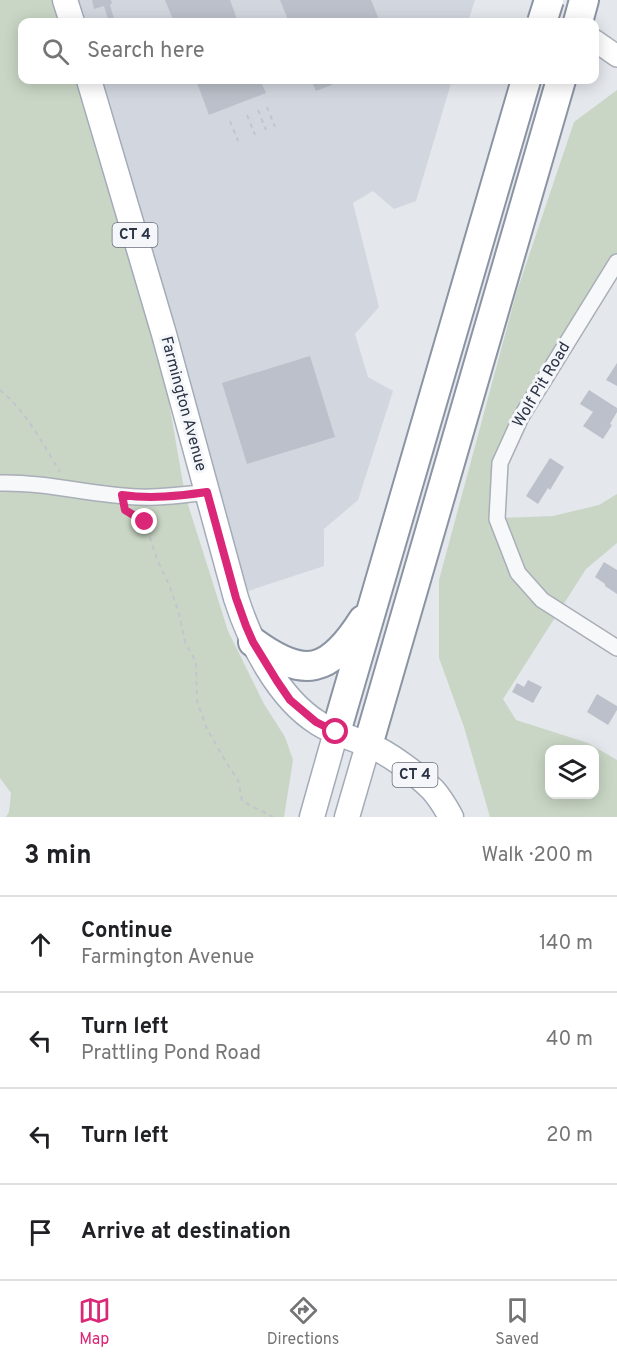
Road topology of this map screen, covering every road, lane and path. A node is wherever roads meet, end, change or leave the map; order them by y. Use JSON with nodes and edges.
{"nodes":[{"id":1,"x":65,"y":0,"type":"edge"},
{"id":2,"x":535,"y":0,"type":"edge"},
{"id":3,"x":549,"y":0,"type":"edge"},
{"id":4,"x":584,"y":0,"type":"edge"},
{"id":5,"x":71,"y":18,"type":"edge"},
{"id":6,"x":543,"y":18,"type":"edge"},
{"id":7,"x":562,"y":18,"type":"edge"},
{"id":8,"x":579,"y":18,"type":"edge"},
{"id":9,"x":599,"y":43,"type":"edge"},
{"id":10,"x":617,"y":56,"type":"edge"},
{"id":11,"x":90,"y":84,"type":"edge"},
{"id":12,"x":525,"y":84,"type":"edge"},
{"id":13,"x":560,"y":84,"type":"edge"},
{"id":14,"x":267,"y":107,"type":"dead end"},
{"id":15,"x":258,"y":110,"type":"dead end"},
{"id":16,"x":247,"y":115,"type":"dead end"},
{"id":17,"x":230,"y":121,"type":"dead end"},
{"id":18,"x":275,"y":127,"type":"dead end"},
{"id":19,"x":266,"y":130,"type":"dead end"},
{"id":20,"x":255,"y":135,"type":"dead end"},
{"id":21,"x":238,"y":141,"type":"dead end"},
{"id":22,"x":617,"y":262,"type":"edge"},
{"id":23,"x":0,"y":390,"type":"edge"},
{"id":24,"x":0,"y":483,"type":"edge"},
{"id":25,"x":71,"y":489,"type":"junction"},
{"id":26,"x":207,"y":492,"type":"junction"},
{"id":27,"x":122,"y":495,"type":"junction"},
{"id":28,"x":376,"y":597,"type":"junction"},
{"id":29,"x":253,"y":642,"type":"junction"},
{"id":30,"x":617,"y":648,"type":"edge"},
{"id":31,"x":336,"y":732,"type":"junction"},
{"id":32,"x":368,"y":745,"type":"junction"},
{"id":33,"x":273,"y":817,"type":"edge"},
{"id":34,"x":312,"y":817,"type":"edge"},
{"id":35,"x":347,"y":817,"type":"edge"},
{"id":36,"x":451,"y":817,"type":"edge"}],
"edges":[{"from":1,"to":5,"type":"main road"},
{"from":2,"to":7,"type":"main road"},
{"from":3,"to":6,"type":"highway","bridge":true},
{"from":4,"to":8,"type":"highway"},
{"from":9,"to":10,"type":"main road"},
{"from":11,"to":26,"type":"main road","name":"Farmington Avenue","number":"CT 4"},
{"from":12,"to":28,"type":"highway"},
{"from":13,"to":32,"type":"highway"},
{"from":14,"to":18,"type":"path"},
{"from":15,"to":19,"type":"path"},
{"from":16,"to":20,"type":"path"},
{"from":17,"to":21,"type":"path"},
{"from":22,"to":30,"type":"street","name":"Wolf Pit Road"},
{"from":23,"to":25,"type":"path"},
{"from":24,"to":25,"type":"street"},
{"from":25,"to":27,"type":"street"},
{"from":26,"to":27,"type":"street"},
{"from":26,"to":29,"type":"main road","name":"Farmington Avenue","number":"CT 4"},
{"from":27,"to":33,"type":"path"},
{"from":28,"to":29,"type":"highway"},
{"from":28,"to":31,"type":"highway"},
{"from":29,"to":31,"type":"main road","name":"Farmington Avenue","number":"CT 4"},
{"from":31,"to":32,"type":"main road","name":"Farmington Avenue","number":"CT 4"},
{"from":31,"to":34,"type":"main road"},
{"from":32,"to":35,"type":"main road"},
{"from":32,"to":36,"type":"main road","number":"CT 4"}]}
